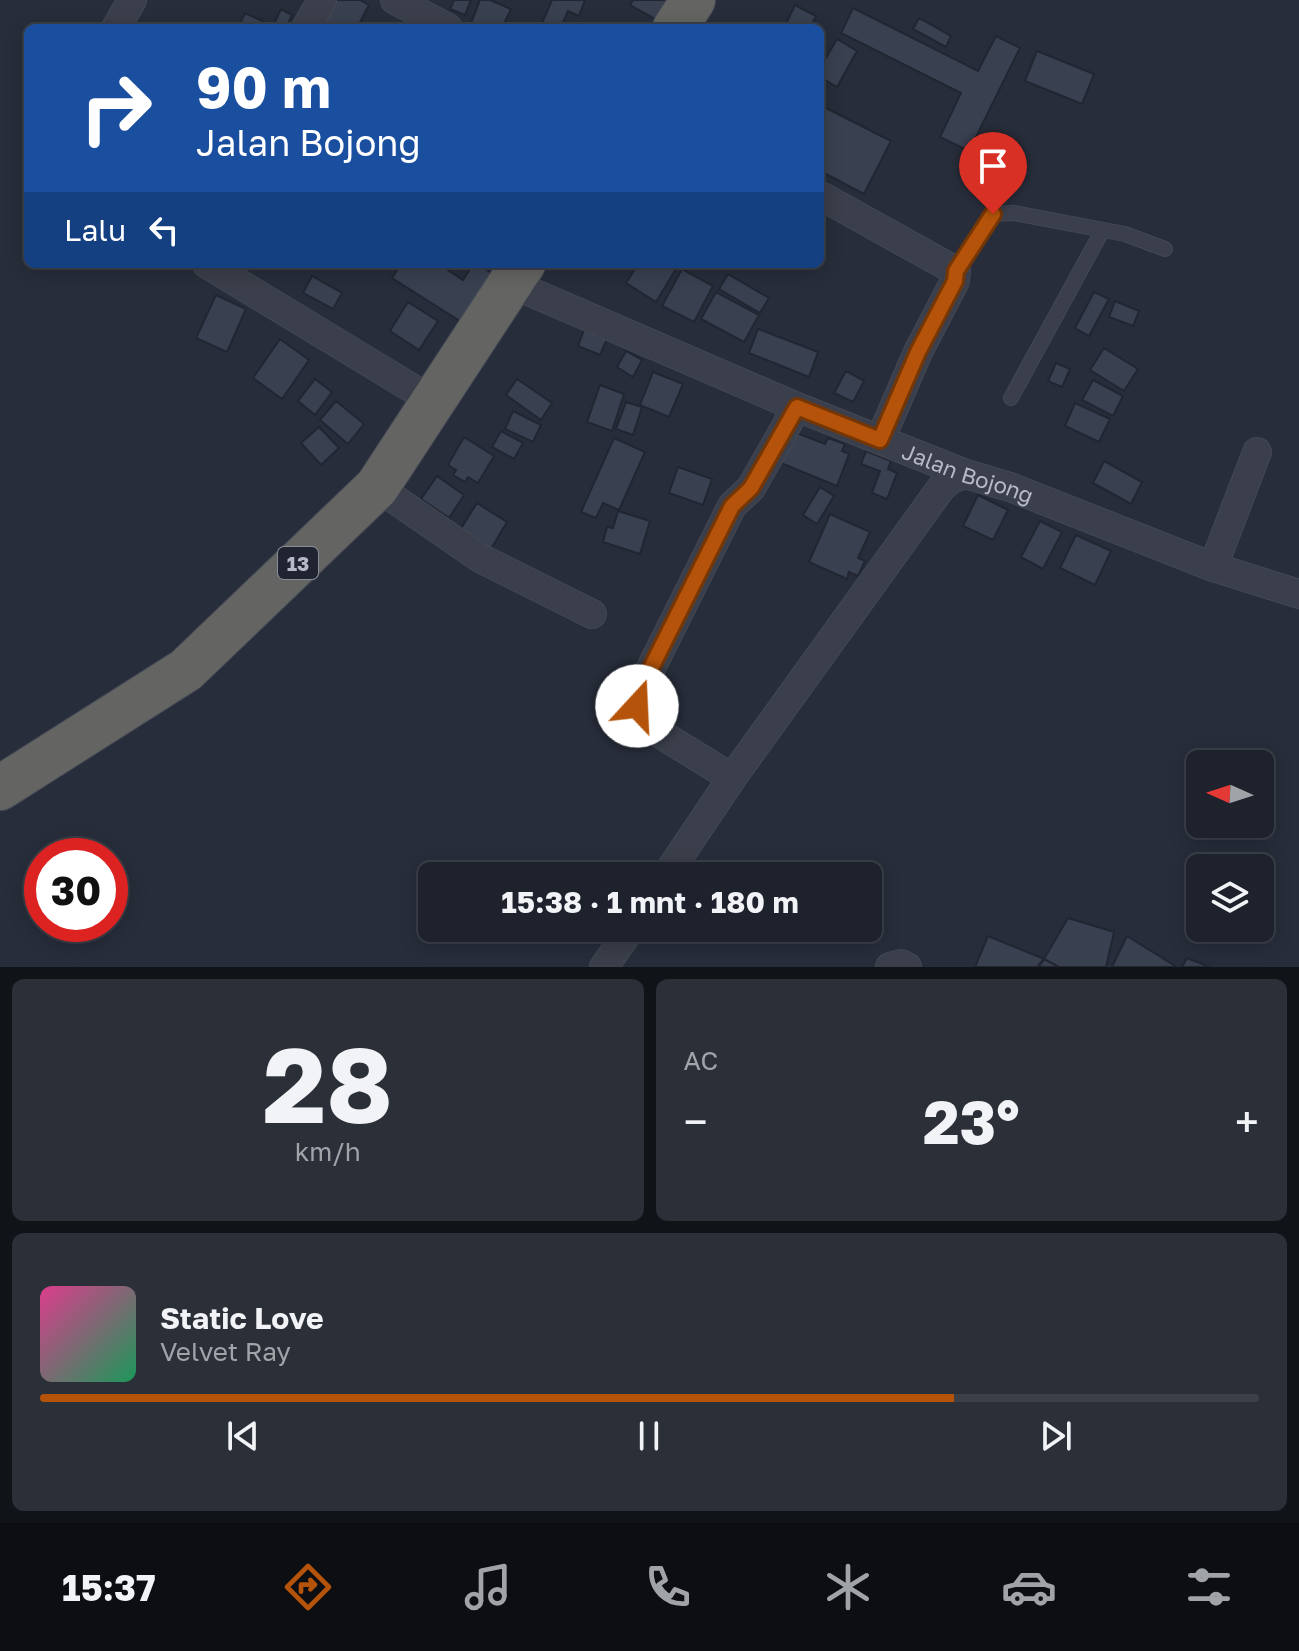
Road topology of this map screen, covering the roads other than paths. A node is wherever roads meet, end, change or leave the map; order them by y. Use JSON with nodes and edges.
{"nodes":[{"id":1,"x":132,"y":0,"type":"edge"},
{"id":2,"x":322,"y":0,"type":"edge"},
{"id":3,"x":395,"y":0,"type":"edge"},
{"id":4,"x":693,"y":0,"type":"edge"},
{"id":5,"x":118,"y":24,"type":"edge"},
{"id":6,"x":308,"y":24,"type":"edge"},
{"id":7,"x":440,"y":24,"type":"edge"},
{"id":8,"x":678,"y":24,"type":"edge"},
{"id":9,"x":824,"y":198,"type":"edge"},
{"id":10,"x":1102,"y":231,"type":"junction"},
{"id":11,"x":1165,"y":249,"type":"dead end"},
{"id":12,"x":214,"y":268,"type":"edge"},
{"id":13,"x":956,"y":271,"type":"junction"},
{"id":14,"x":517,"y":274,"type":"edge"},
{"id":15,"x":1011,"y":398,"type":"dead end"},
{"id":16,"x":433,"y":401,"type":"junction"},
{"id":17,"x":797,"y":407,"type":"junction"},
{"id":18,"x":880,"y":440,"type":"junction"},
{"id":19,"x":1257,"y":452,"type":"dead end"},
{"id":20,"x":966,"y":474,"type":"junction"},
{"id":21,"x":377,"y":487,"type":"junction"},
{"id":22,"x":1213,"y":567,"type":"junction"},
{"id":23,"x":1299,"y":594,"type":"edge"},
{"id":24,"x":592,"y":614,"type":"dead end"},
{"id":25,"x":732,"y":778,"type":"junction"},
{"id":26,"x":0,"y":788,"type":"edge"},
{"id":27,"x":675,"y":862,"type":"edge"},
{"id":28,"x":623,"y":942,"type":"edge"},
{"id":29,"x":608,"y":966,"type":"edge"}],
"edges":[{"from":1,"to":5,"type":"street"},
{"from":2,"to":6,"type":"street"},
{"from":3,"to":7,"type":"street"},
{"from":4,"to":8,"type":"highway"},
{"from":9,"to":13,"type":"street"},
{"from":10,"to":11,"type":"lane"},
{"from":10,"to":13,"type":"lane"},
{"from":10,"to":15,"type":"lane"},
{"from":12,"to":16,"type":"street"},
{"from":13,"to":18,"type":"street"},
{"from":14,"to":16,"type":"highway","number":"13"},
{"from":14,"to":17,"type":"street","name":"Jalan Bojong"},
{"from":16,"to":21,"type":"highway","number":"13"},
{"from":17,"to":18,"type":"street","name":"Jalan Bojong"},
{"from":17,"to":25,"type":"street"},
{"from":18,"to":20,"type":"street","name":"Jalan Bojong"},
{"from":19,"to":22,"type":"street"},
{"from":20,"to":22,"type":"street","name":"Jalan Bojong"},
{"from":20,"to":25,"type":"street"},
{"from":21,"to":24,"type":"street"},
{"from":21,"to":26,"type":"highway","number":"13"},
{"from":22,"to":23,"type":"street","name":"Jalan Bojong"},
{"from":25,"to":27,"type":"street"},
{"from":28,"to":29,"type":"street"}]}
